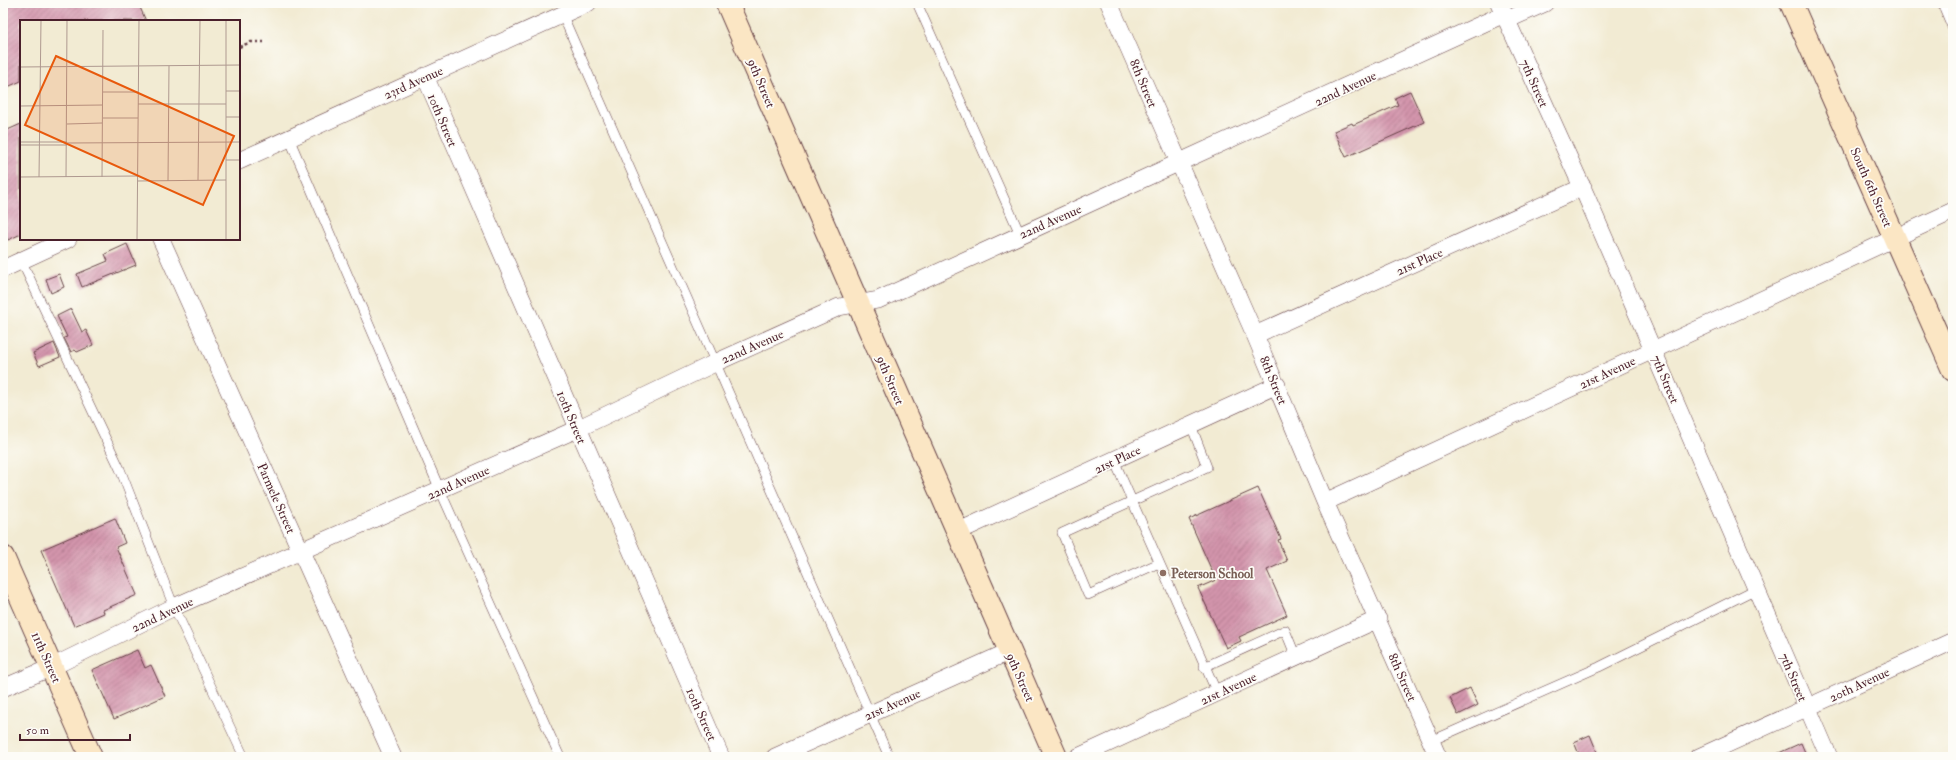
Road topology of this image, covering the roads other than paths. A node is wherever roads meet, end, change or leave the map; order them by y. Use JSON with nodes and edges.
{"nodes":[{"id":1,"x":588,"y":3,"type":"edge"},
{"id":2,"x":727,"y":3,"type":"edge"},
{"id":3,"x":917,"y":3,"type":"edge"},
{"id":4,"x":1109,"y":3,"type":"edge"},
{"id":5,"x":1545,"y":3,"type":"edge"},
{"id":6,"x":1790,"y":3,"type":"edge"},
{"id":7,"x":1942,"y":3,"type":"edge"},
{"id":8,"x":1503,"y":12,"type":"edge"},
{"id":9,"x":562,"y":14,"type":"junction"},
{"id":10,"x":1953,"y":29,"type":"edge"},
{"id":11,"x":425,"y":76,"type":"junction"},
{"id":12,"x":289,"y":138,"type":"junction"},
{"id":13,"x":240,"y":161,"type":"edge"},
{"id":14,"x":1179,"y":164,"type":"junction"},
{"id":15,"x":1582,"y":187,"type":"junction"},
{"id":16,"x":1953,"y":212,"type":"edge"},
{"id":17,"x":1020,"y":234,"type":"junction"},
{"id":18,"x":1895,"y":238,"type":"junction"},
{"id":19,"x":66,"y":240,"type":"edge"},
{"id":20,"x":161,"y":240,"type":"edge"},
{"id":21,"x":21,"y":260,"type":"junction"},
{"id":22,"x":3,"y":269,"type":"edge"},
{"id":23,"x":858,"y":304,"type":"junction"},
{"id":24,"x":1256,"y":335,"type":"junction"},
{"id":25,"x":1653,"y":351,"type":"junction"},
{"id":26,"x":717,"y":362,"type":"junction"},
{"id":27,"x":1953,"y":370,"type":"edge"},
{"id":28,"x":1277,"y":385,"type":"junction"},
{"id":29,"x":1191,"y":425,"type":"junction"},
{"id":30,"x":577,"y":429,"type":"junction"},
{"id":31,"x":1114,"y":460,"type":"junction"},
{"id":32,"x":440,"y":490,"type":"junction"},
{"id":33,"x":1132,"y":501,"type":"junction"},
{"id":34,"x":1325,"y":502,"type":"junction"},
{"id":35,"x":957,"y":532,"type":"junction"},
{"id":36,"x":301,"y":552,"type":"junction"},
{"id":37,"x":3,"y":557,"type":"edge"},
{"id":38,"x":1159,"y":563,"type":"junction"},
{"id":39,"x":1756,"y":589,"type":"junction"},
{"id":40,"x":174,"y":607,"type":"junction"},
{"id":41,"x":1378,"y":619,"type":"junction"},
{"id":42,"x":1953,"y":641,"type":"edge"},
{"id":43,"x":1010,"y":651,"type":"junction"},
{"id":44,"x":1296,"y":657,"type":"junction"},
{"id":45,"x":52,"y":667,"type":"junction"},
{"id":46,"x":1204,"y":667,"type":"junction"},
{"id":47,"x":3,"y":688,"type":"edge"},
{"id":48,"x":1217,"y":693,"type":"junction"},
{"id":49,"x":1807,"y":707,"type":"junction"},
{"id":50,"x":871,"y":714,"type":"junction"},
{"id":51,"x":1431,"y":741,"type":"junction"},
{"id":52,"x":91,"y":757,"type":"edge"},
{"id":53,"x":244,"y":757,"type":"edge"},
{"id":54,"x":393,"y":757,"type":"edge"},
{"id":55,"x":560,"y":757,"type":"edge"},
{"id":56,"x":721,"y":757,"type":"edge"},
{"id":57,"x":775,"y":757,"type":"edge"},
{"id":58,"x":889,"y":757,"type":"edge"},
{"id":59,"x":1056,"y":757,"type":"edge"},
{"id":60,"x":1078,"y":757,"type":"edge"},
{"id":61,"x":1438,"y":757,"type":"edge"},
{"id":62,"x":1699,"y":757,"type":"edge"},
{"id":63,"x":1829,"y":757,"type":"edge"}],
"edges":[{"from":1,"to":9,"type":"street","name":"23rd Avenue"},
{"from":2,"to":23,"type":"street","name":"9th Street"},
{"from":3,"to":17,"type":"lane"},
{"from":4,"to":14,"type":"street","name":"8th Street"},
{"from":5,"to":8,"type":"street","name":"22nd Avenue"},
{"from":6,"to":18,"type":"street","name":"South 6th Street"},
{"from":7,"to":10,"type":"lane"},
{"from":8,"to":14,"type":"street","name":"22nd Avenue"},
{"from":8,"to":15,"type":"street","name":"7th Street"},
{"from":9,"to":11,"type":"street","name":"23rd Avenue"},
{"from":9,"to":26,"type":"lane"},
{"from":11,"to":12,"type":"street","name":"23rd Avenue"},
{"from":11,"to":30,"type":"street","name":"10th Street"},
{"from":12,"to":13,"type":"street","name":"23rd Avenue"},
{"from":12,"to":32,"type":"lane"},
{"from":14,"to":17,"type":"street","name":"22nd Avenue"},
{"from":14,"to":24,"type":"street","name":"8th Street"},
{"from":15,"to":24,"type":"street","name":"21st Place"},
{"from":15,"to":25,"type":"street","name":"7th Street"},
{"from":16,"to":18,"type":"street","name":"21st Avenue"},
{"from":17,"to":23,"type":"street","name":"22nd Avenue"},
{"from":18,"to":25,"type":"street","name":"21st Avenue"},
{"from":18,"to":27,"type":"street","name":"South 6th Street"},
{"from":19,"to":21,"type":"street"},
{"from":20,"to":36,"type":"street","name":"Parmele Street"},
{"from":21,"to":22,"type":"street"},
{"from":21,"to":40,"type":"lane"},
{"from":23,"to":26,"type":"street","name":"22nd Avenue"},
{"from":23,"to":35,"type":"street","name":"9th Street"},
{"from":24,"to":28,"type":"street","name":"8th Street"},
{"from":25,"to":34,"type":"street","name":"21st Avenue"},
{"from":25,"to":39,"type":"street","name":"7th Street"},
{"from":26,"to":30,"type":"street","name":"22nd Avenue"},
{"from":26,"to":50,"type":"lane"},
{"from":28,"to":29,"type":"street","name":"21st Place"},
{"from":28,"to":34,"type":"street","name":"8th Street"},
{"from":29,"to":31,"type":"street","name":"21st Place"},
{"from":29,"to":33,"type":"lane"},
{"from":30,"to":32,"type":"street","name":"22nd Avenue"},
{"from":30,"to":56,"type":"street","name":"10th Street"},
{"from":31,"to":33,"type":"lane"},
{"from":31,"to":35,"type":"street","name":"21st Place"},
{"from":32,"to":36,"type":"street","name":"22nd Avenue"},
{"from":32,"to":55,"type":"lane"},
{"from":33,"to":38,"type":"lane"},
{"from":33,"to":38,"type":"lane"},
{"from":34,"to":41,"type":"street","name":"8th Street"},
{"from":35,"to":43,"type":"street","name":"9th Street"},
{"from":36,"to":40,"type":"street","name":"22nd Avenue"},
{"from":36,"to":54,"type":"street","name":"Parmele Street"},
{"from":37,"to":45,"type":"street","name":"11th Street"},
{"from":38,"to":46,"type":"lane"},
{"from":39,"to":49,"type":"street","name":"7th Street"},
{"from":39,"to":51,"type":"lane"},
{"from":40,"to":45,"type":"street","name":"22nd Avenue"},
{"from":40,"to":53,"type":"lane"},
{"from":41,"to":44,"type":"street","name":"21st Avenue"},
{"from":41,"to":51,"type":"street","name":"8th Street"},
{"from":42,"to":49,"type":"street","name":"20th Avenue"},
{"from":43,"to":50,"type":"street","name":"21st Avenue"},
{"from":43,"to":59,"type":"street","name":"9th Street"},
{"from":44,"to":46,"type":"lane"},
{"from":44,"to":48,"type":"street","name":"21st Avenue"},
{"from":45,"to":47,"type":"street","name":"22nd Avenue"},
{"from":45,"to":52,"type":"street","name":"11th Street"},
{"from":46,"to":48,"type":"lane"},
{"from":48,"to":60,"type":"street","name":"21st Avenue"},
{"from":49,"to":62,"type":"street","name":"20th Avenue"},
{"from":49,"to":63,"type":"street","name":"7th Street"},
{"from":50,"to":57,"type":"street","name":"21st Avenue"},
{"from":50,"to":58,"type":"lane"},
{"from":51,"to":61,"type":"street","name":"8th Street"}]}
